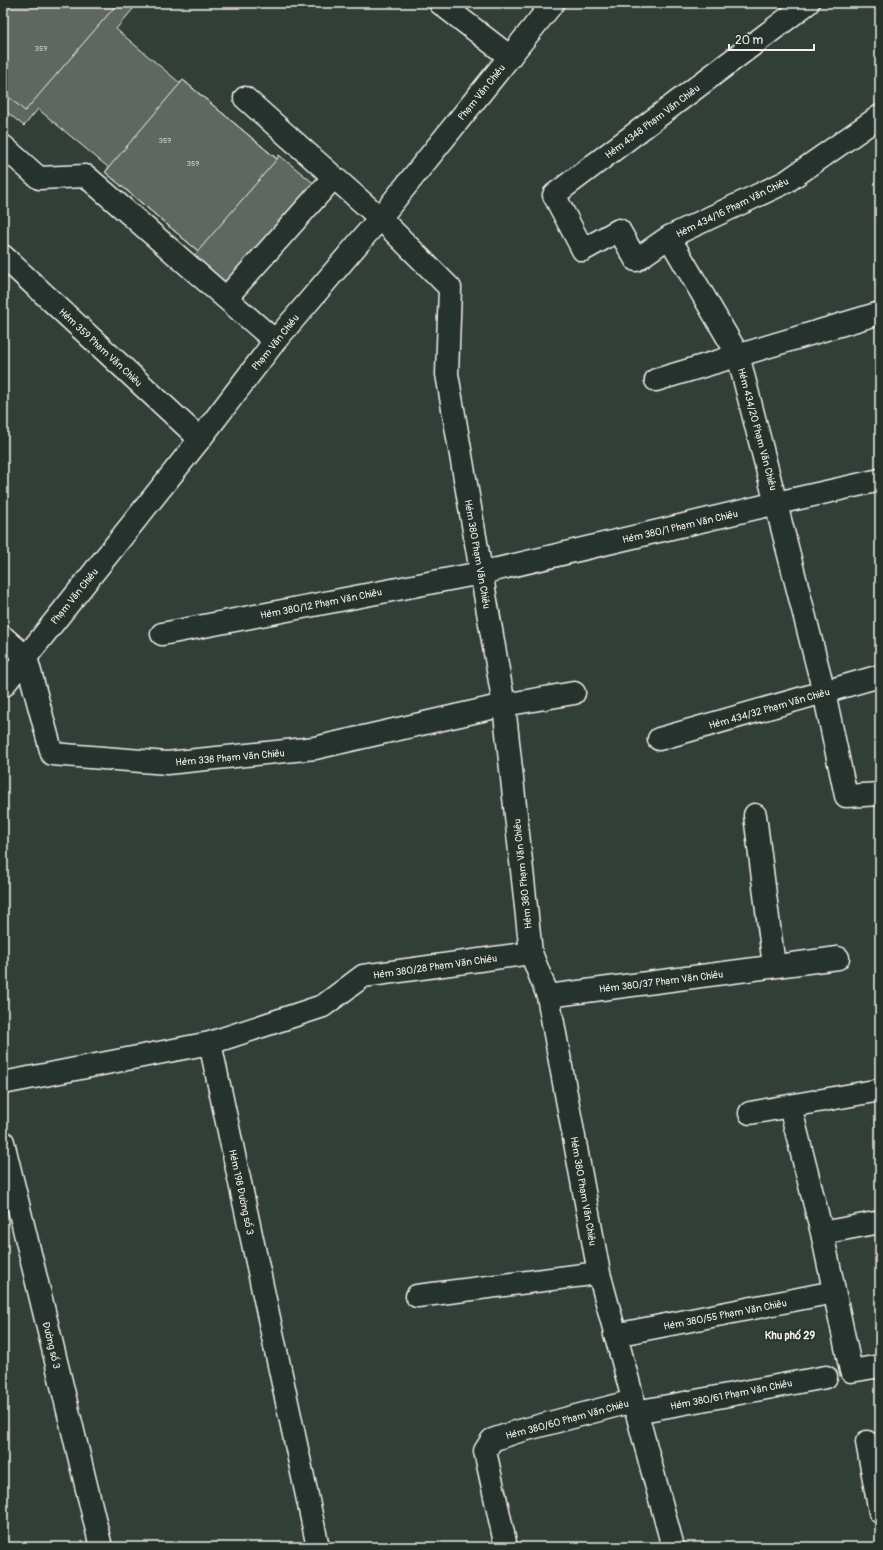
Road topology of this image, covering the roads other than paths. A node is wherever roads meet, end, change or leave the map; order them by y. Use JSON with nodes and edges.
{"nodes":[{"id":1,"x":440,"y":3,"type":"edge"},
{"id":2,"x":553,"y":3,"type":"edge"},
{"id":3,"x":808,"y":3,"type":"edge"},
{"id":4,"x":510,"y":57,"type":"junction"},
{"id":5,"x":245,"y":98,"type":"dead end"},
{"id":6,"x":880,"y":116,"type":"edge"},
{"id":7,"x":3,"y":146,"type":"edge"},
{"id":8,"x":334,"y":177,"type":"junction"},
{"id":9,"x":380,"y":218,"type":"junction"},
{"id":10,"x":669,"y":237,"type":"junction"},
{"id":11,"x":593,"y":246,"type":"joint"},
{"id":12,"x":3,"y":256,"type":"edge"},
{"id":13,"x":226,"y":298,"type":"junction"},
{"id":14,"x":880,"y":313,"type":"edge"},
{"id":15,"x":275,"y":341,"type":"junction"},
{"id":16,"x":738,"y":355,"type":"junction"},
{"id":17,"x":656,"y":380,"type":"dead end"},
{"id":18,"x":200,"y":439,"type":"junction"},
{"id":19,"x":880,"y":480,"type":"edge"},
{"id":20,"x":777,"y":503,"type":"junction"},
{"id":21,"x":481,"y":573,"type":"junction"},
{"id":22,"x":162,"y":634,"type":"dead end"},
{"id":23,"x":3,"y":637,"type":"edge"},
{"id":24,"x":26,"y":657,"type":"junction"},
{"id":25,"x":880,"y":676,"type":"edge"},
{"id":26,"x":3,"y":686,"type":"edge"},
{"id":27,"x":824,"y":692,"type":"junction"},
{"id":28,"x":574,"y":693,"type":"dead end"},
{"id":29,"x":504,"y":705,"type":"junction"},
{"id":30,"x":658,"y":739,"type":"dead end"},
{"id":31,"x":880,"y":794,"type":"edge"},
{"id":32,"x":755,"y":815,"type":"dead end"},
{"id":33,"x":531,"y":953,"type":"junction"},
{"id":34,"x":838,"y":958,"type":"dead end"},
{"id":35,"x":774,"y":966,"type":"junction"},
{"id":36,"x":548,"y":996,"type":"junction"},
{"id":37,"x":210,"y":1043,"type":"junction"},
{"id":38,"x":3,"y":1083,"type":"edge"},
{"id":39,"x":880,"y":1090,"type":"edge"},
{"id":40,"x":790,"y":1106,"type":"junction"},
{"id":41,"x":750,"y":1113,"type":"dead end"},
{"id":42,"x":3,"y":1142,"type":"edge"},
{"id":43,"x":880,"y":1222,"type":"edge"},
{"id":44,"x":822,"y":1233,"type":"junction"},
{"id":45,"x":599,"y":1273,"type":"junction"},
{"id":46,"x":834,"y":1292,"type":"junction"},
{"id":47,"x":417,"y":1296,"type":"dead end"},
{"id":48,"x":615,"y":1335,"type":"junction"},
{"id":49,"x":880,"y":1366,"type":"edge"},
{"id":50,"x":826,"y":1377,"type":"dead end"},
{"id":51,"x":635,"y":1407,"type":"junction"},
{"id":52,"x":867,"y":1442,"type":"dead end"},
{"id":53,"x":880,"y":1512,"type":"edge"},
{"id":54,"x":100,"y":1547,"type":"edge"},
{"id":55,"x":318,"y":1547,"type":"edge"},
{"id":56,"x":506,"y":1547,"type":"edge"},
{"id":57,"x":673,"y":1547,"type":"edge"}],
"edges":[{"from":1,"to":4,"type":"street"},
{"from":2,"to":4,"type":"street","name":"Phạm Văn Chiêu"},
{"from":3,"to":11,"type":"street","name":"Hẻm 4348 Phạm Văn Chiêu"},
{"from":4,"to":9,"type":"street","name":"Phạm Văn Chiêu"},
{"from":5,"to":8,"type":"street","name":"Hẻm 380 Phạm Văn Chiêu"},
{"from":6,"to":10,"type":"street","name":"Hẻm 434/16 Phạm Văn Chiêu"},
{"from":7,"to":13,"type":"street"},
{"from":8,"to":9,"type":"street","name":"Hẻm 380 Phạm Văn Chiêu"},
{"from":8,"to":13,"type":"street"},
{"from":9,"to":15,"type":"street","name":"Phạm Văn Chiêu"},
{"from":9,"to":21,"type":"street","name":"Hẻm 380 Phạm Văn Chiêu"},
{"from":10,"to":11,"type":"street","name":"Hẻm 434/16 Phạm Văn Chiêu"},
{"from":10,"to":16,"type":"street"},
{"from":12,"to":18,"type":"street","name":"Hẻm 359 Phạm Văn Chiêu"},
{"from":13,"to":15,"type":"street"},
{"from":14,"to":16,"type":"street","name":"Hẻm 434/20 Phạm Văn Chiêu"},
{"from":15,"to":18,"type":"street","name":"Phạm Văn Chiêu"},
{"from":16,"to":17,"type":"street","name":"Hẻm 434/20 Phạm Văn Chiêu"},
{"from":16,"to":20,"type":"street","name":"Hẻm 434/20 Phạm Văn Chiêu"},
{"from":18,"to":24,"type":"street","name":"Phạm Văn Chiêu"},
{"from":19,"to":20,"type":"street","name":"Hẻm 380/1 Phạm Văn Chiêu"},
{"from":20,"to":21,"type":"street","name":"Hẻm 380/1 Phạm Văn Chiêu"},
{"from":20,"to":27,"type":"street","name":"Hẻm 434/20 Phạm Văn Chiêu"},
{"from":21,"to":22,"type":"street","name":"Hẻm 380/12 Phạm Văn Chiêu"},
{"from":21,"to":29,"type":"street","name":"Hẻm 380 Phạm Văn Chiêu"},
{"from":23,"to":24,"type":"street"},
{"from":24,"to":26,"type":"street","name":"Phạm Văn Chiêu"},
{"from":24,"to":29,"type":"street","name":"Hẻm 338 Phạm Văn Chiêu"},
{"from":25,"to":27,"type":"street","name":"Hẻm 434/32 Phạm Văn Chiêu"},
{"from":27,"to":30,"type":"street","name":"Hẻm 434/32 Phạm Văn Chiêu"},
{"from":27,"to":31,"type":"street","name":"Hẻm 434/20 Phạm Văn Chiêu"},
{"from":28,"to":29,"type":"street"},
{"from":29,"to":33,"type":"street","name":"Hẻm 380 Phạm Văn Chiêu"},
{"from":32,"to":35,"type":"street"},
{"from":33,"to":36,"type":"street","name":"Hẻm 380 Phạm Văn Chiêu"},
{"from":33,"to":37,"type":"street","name":"Hẻm 380/28 Phạm Văn Chiêu"},
{"from":34,"to":35,"type":"street","name":"Hẻm 380/37 Phạm Văn Chiêu"},
{"from":35,"to":36,"type":"street","name":"Hẻm 380/37 Phạm Văn Chiêu"},
{"from":36,"to":45,"type":"street","name":"Hẻm 380 Phạm Văn Chiêu"},
{"from":37,"to":38,"type":"street"},
{"from":37,"to":55,"type":"street","name":"Hẻm 198 Đường số 3"},
{"from":39,"to":40,"type":"street"},
{"from":40,"to":41,"type":"street"},
{"from":40,"to":44,"type":"street"},
{"from":42,"to":54,"type":"street","name":"Đường số 3"},
{"from":43,"to":44,"type":"street"},
{"from":44,"to":46,"type":"street"},
{"from":45,"to":47,"type":"street"},
{"from":45,"to":48,"type":"street","name":"Hẻm 380 Phạm Văn Chiêu"},
{"from":46,"to":48,"type":"street","name":"Hẻm 380/55 Phạm Văn Chiêu"},
{"from":46,"to":49,"type":"street"},
{"from":48,"to":51,"type":"street","name":"Hẻm 380 Phạm Văn Chiêu"},
{"from":50,"to":51,"type":"street","name":"Hẻm 380/61 Phạm Văn Chiêu"},
{"from":51,"to":56,"type":"street","name":"Hẻm 380/60 Phạm Văn Chiêu"},
{"from":51,"to":57,"type":"street","name":"Hẻm 380 Phạm Văn Chiêu"},
{"from":52,"to":53,"type":"street"}]}
